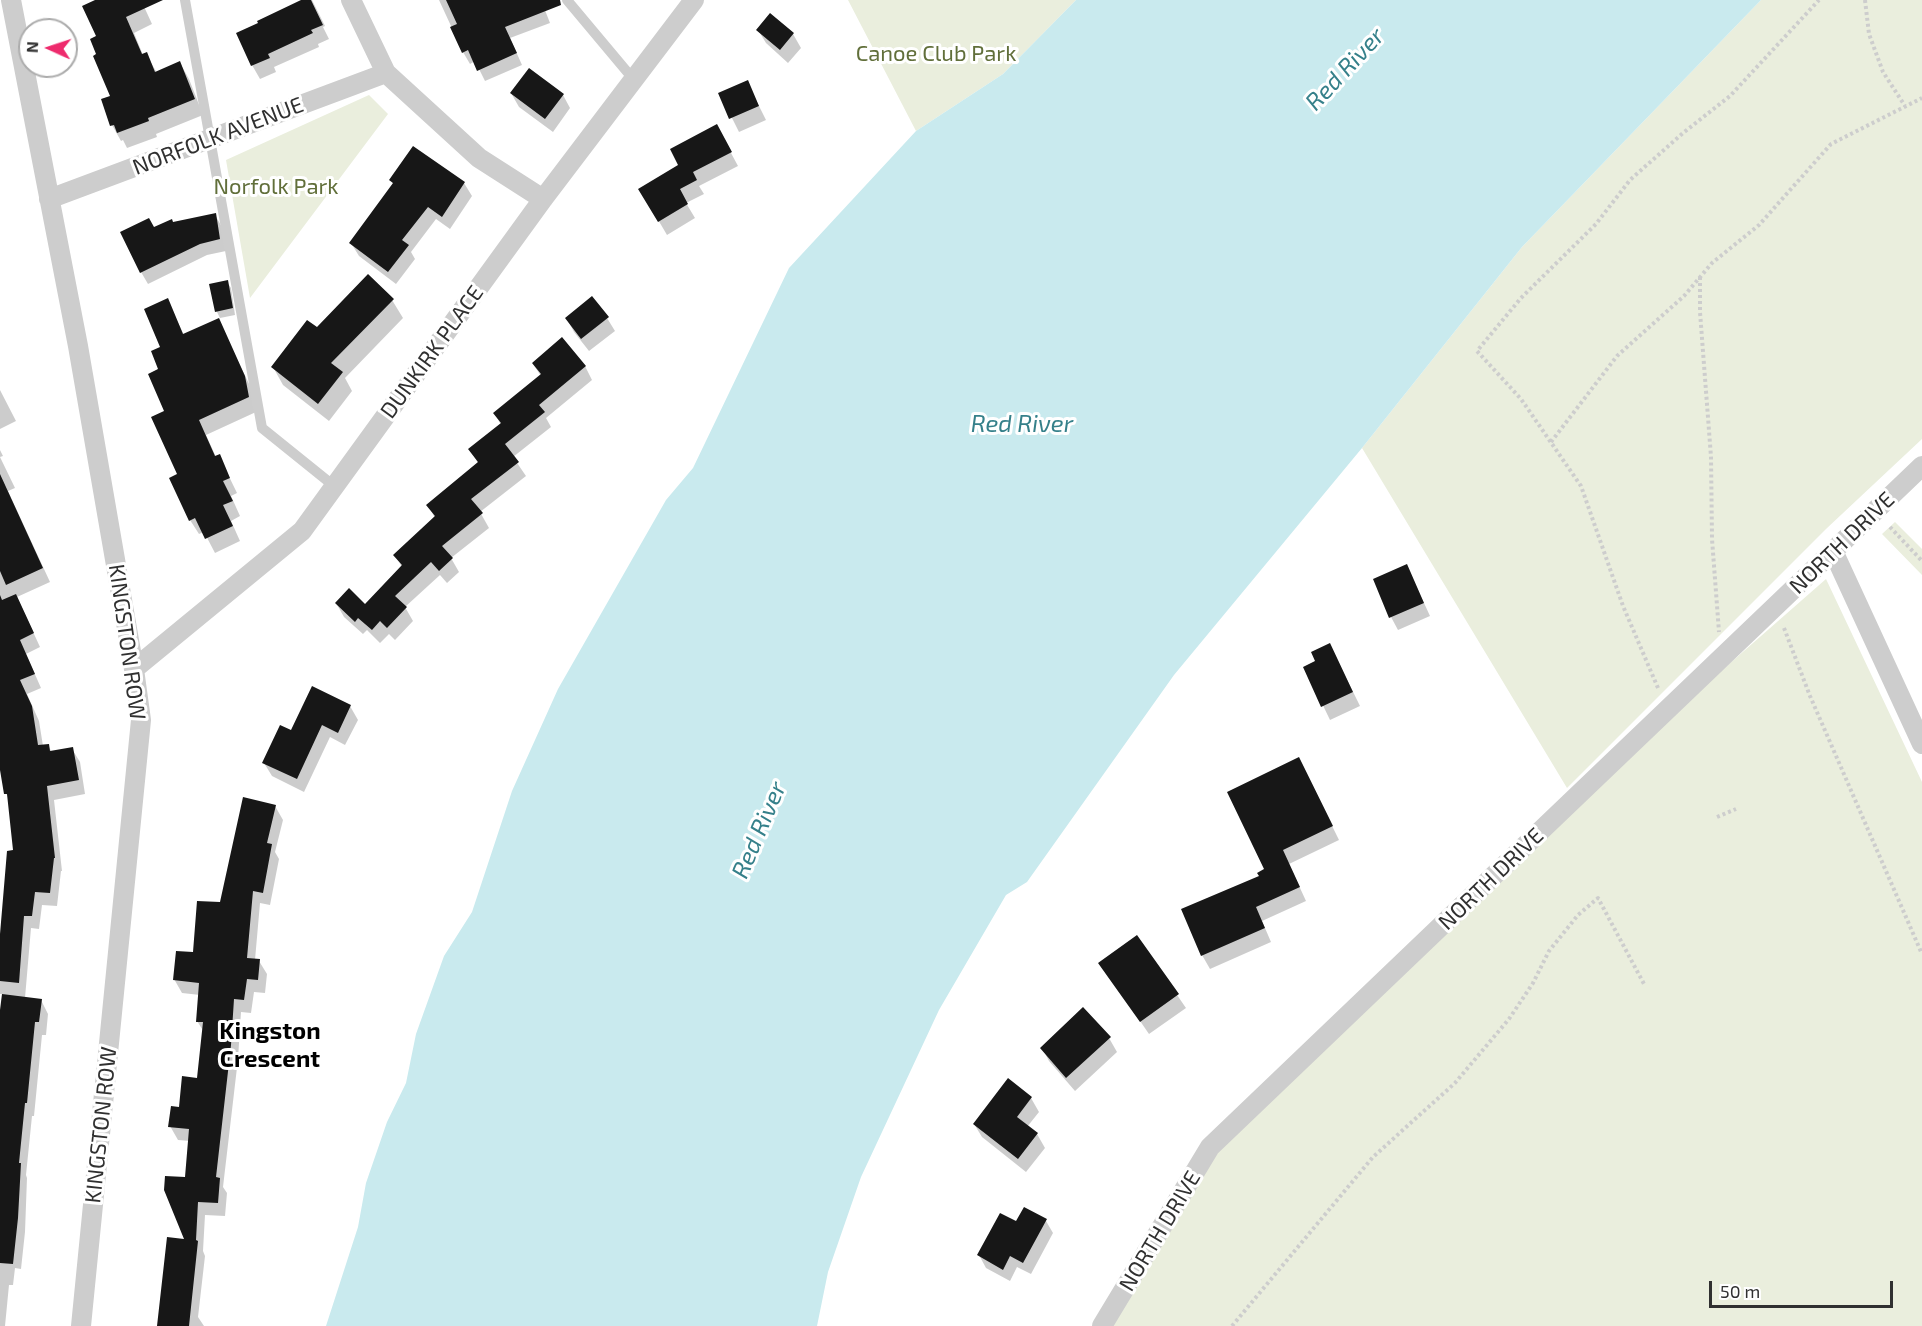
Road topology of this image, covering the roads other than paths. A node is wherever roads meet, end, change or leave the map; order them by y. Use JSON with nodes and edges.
{"nodes":[{"id":1,"x":11,"y":0,"type":"edge"},
{"id":2,"x":185,"y":0,"type":"edge"},
{"id":3,"x":351,"y":0,"type":"edge"},
{"id":4,"x":567,"y":0,"type":"edge"},
{"id":5,"x":694,"y":0,"type":"edge"},
{"id":6,"x":386,"y":73,"type":"junction"},
{"id":7,"x":634,"y":80,"type":"junction"},
{"id":8,"x":211,"y":138,"type":"junction"},
{"id":9,"x":49,"y":199,"type":"junction"},
{"id":10,"x":543,"y":199,"type":"junction"},
{"id":11,"x":1922,"y":466,"type":"edge"},
{"id":12,"x":334,"y":486,"type":"junction"},
{"id":13,"x":1833,"y":551,"type":"junction"},
{"id":14,"x":134,"y":669,"type":"junction"},
{"id":15,"x":1922,"y":744,"type":"edge"},
{"id":16,"x":81,"y":1326,"type":"edge"},
{"id":17,"x":1102,"y":1326,"type":"edge"}],
"edges":[{"from":1,"to":9,"type":"street","name":"KINGSTON ROW"},
{"from":2,"to":8,"type":"lane"},
{"from":3,"to":6,"type":"street"},
{"from":4,"to":7,"type":"lane"},
{"from":5,"to":7,"type":"street","name":"DUNKIRK PLACE"},
{"from":6,"to":8,"type":"street","name":"NORFOLK AVENUE"},
{"from":6,"to":10,"type":"street"},
{"from":7,"to":10,"type":"street","name":"DUNKIRK PLACE"},
{"from":8,"to":9,"type":"street","name":"NORFOLK AVENUE"},
{"from":8,"to":12,"type":"lane"},
{"from":9,"to":14,"type":"street","name":"KINGSTON ROW"},
{"from":10,"to":12,"type":"street","name":"DUNKIRK PLACE"},
{"from":11,"to":13,"type":"street","name":"NORTH DRIVE"},
{"from":12,"to":14,"type":"street","name":"DUNKIRK PLACE"},
{"from":13,"to":15,"type":"street"},
{"from":13,"to":17,"type":"street","name":"NORTH DRIVE"},
{"from":14,"to":16,"type":"street","name":"KINGSTON ROW"}]}
